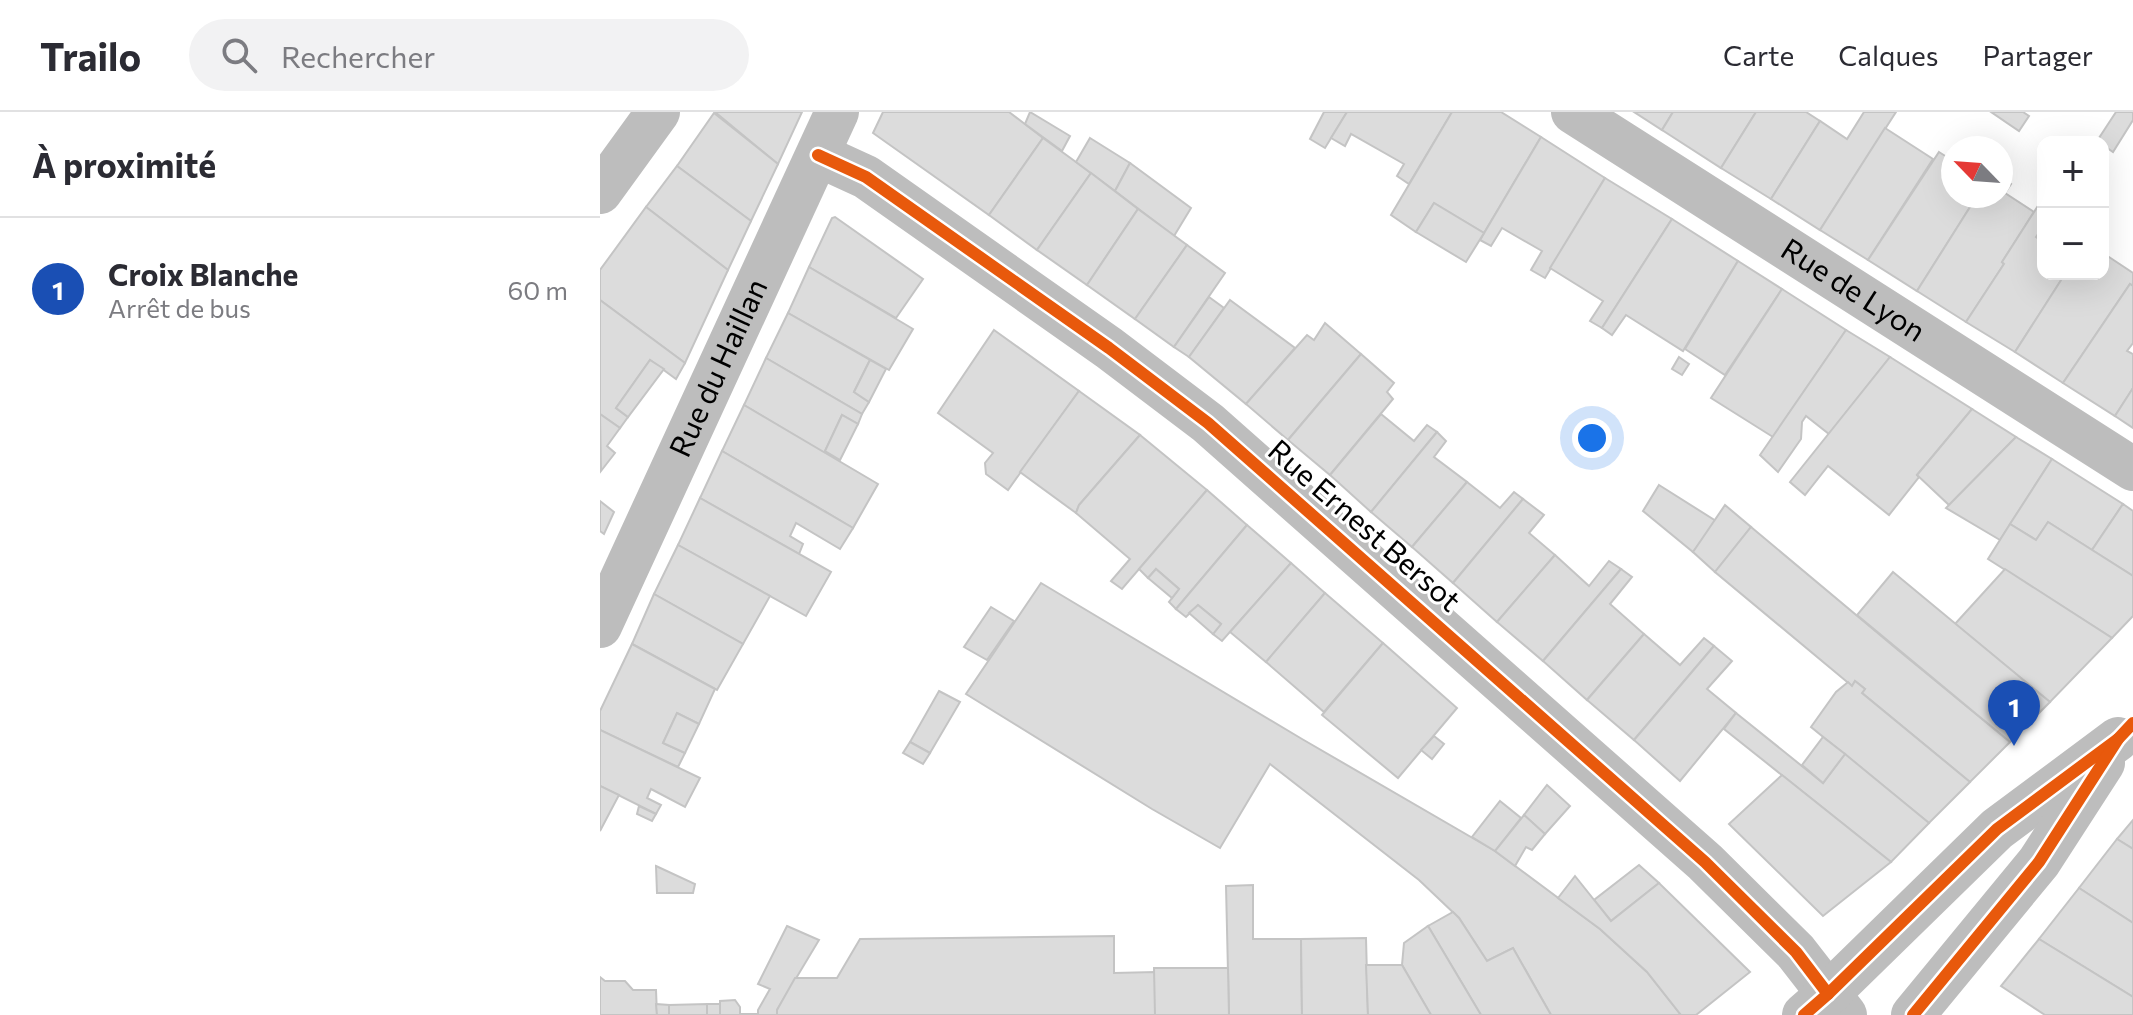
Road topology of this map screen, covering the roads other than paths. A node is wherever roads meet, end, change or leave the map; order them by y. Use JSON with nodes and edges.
{"nodes":[{"id":1,"x":658,"y":112,"type":"edge"},
{"id":2,"x":837,"y":112,"type":"edge"},
{"id":3,"x":1573,"y":112,"type":"edge"},
{"id":4,"x":818,"y":155,"type":"junction"},
{"id":5,"x":600,"y":192,"type":"edge"},
{"id":6,"x":2133,"y":469,"type":"edge"},
{"id":7,"x":600,"y":626,"type":"edge"},
{"id":8,"x":2126,"y":731,"type":"edge"},
{"id":9,"x":1826,"y":1008,"type":"edge"},
{"id":10,"x":1913,"y":1015,"type":"edge"}],
"edges":[{"from":1,"to":5,"type":"street"},
{"from":2,"to":4,"type":"street","name":"Rue du Haillan"},
{"from":3,"to":6,"type":"street","name":"Rue de Lyon"},
{"from":4,"to":7,"type":"street","name":"Rue du Haillan"},
{"from":4,"to":9,"type":"street","name":"Rue Ernest Bersot"},
{"from":8,"to":9,"type":"street"},
{"from":8,"to":10,"type":"street"}]}
